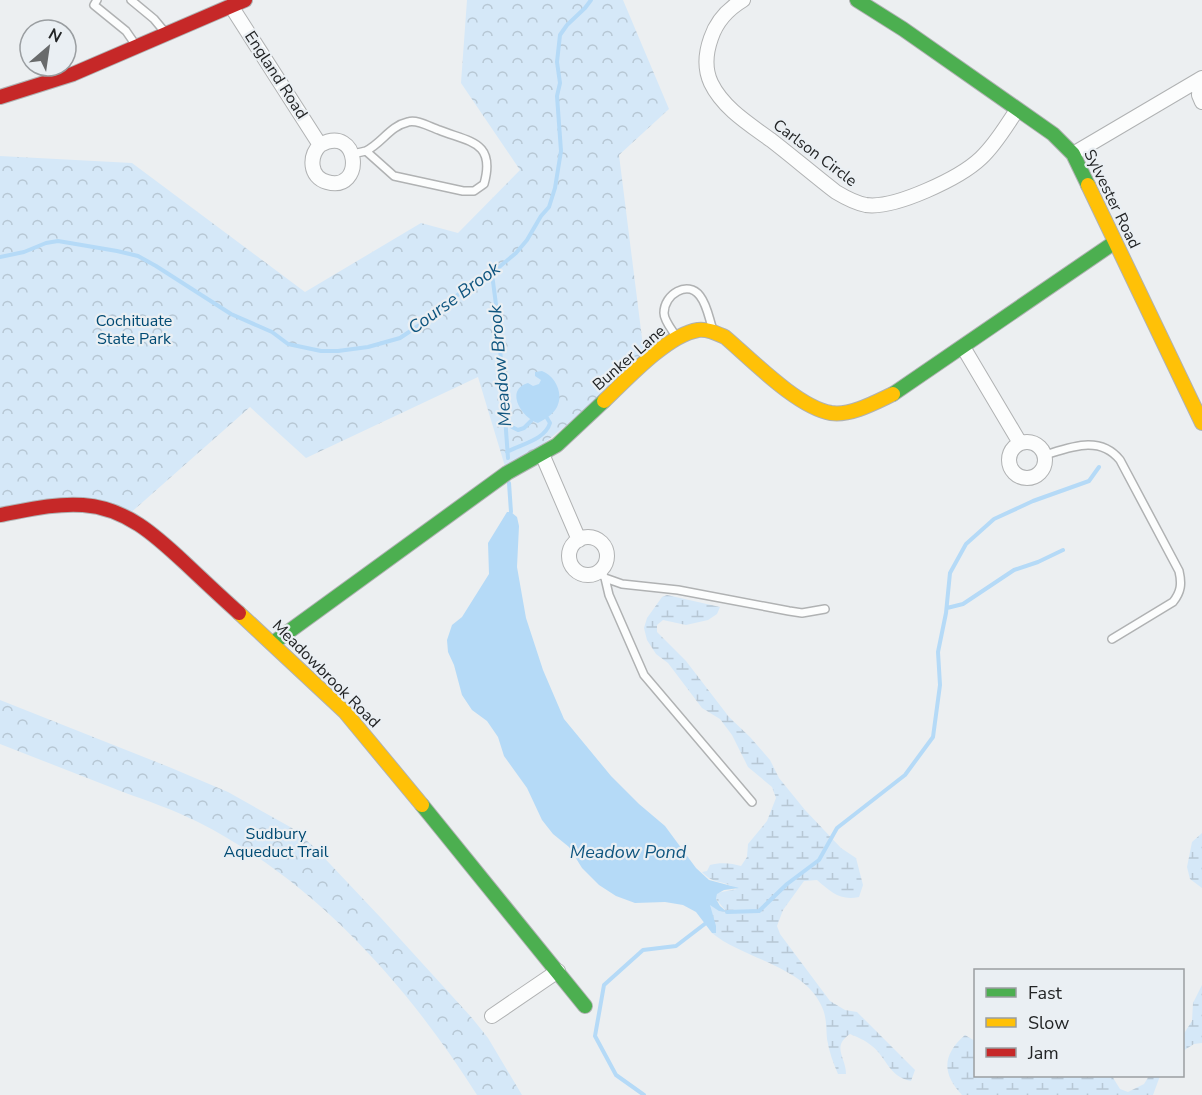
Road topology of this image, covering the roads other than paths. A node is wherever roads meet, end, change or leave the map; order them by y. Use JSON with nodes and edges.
{"nodes":[{"id":1,"x":97,"y":0,"type":"edge"},
{"id":2,"x":131,"y":0,"type":"edge"},
{"id":3,"x":246,"y":0,"type":"edge"},
{"id":4,"x":743,"y":0,"type":"edge"},
{"id":5,"x":862,"y":3,"type":"edge"},
{"id":6,"x":231,"y":6,"type":"junction"},
{"id":7,"x":167,"y":34,"type":"junction"},
{"id":8,"x":136,"y":48,"type":"junction"},
{"id":9,"x":1201,"y":79,"type":"edge"},
{"id":10,"x":0,"y":98,"type":"edge"},
{"id":11,"x":1202,"y":102,"type":"edge"},
{"id":12,"x":1017,"y":110,"type":"junction"},
{"id":13,"x":320,"y":145,"type":"junction"},
{"id":14,"x":359,"y":152,"type":"junction"},
{"id":15,"x":1073,"y":154,"type":"junction"},
{"id":16,"x":1115,"y":242,"type":"junction"},
{"id":17,"x":713,"y":331,"type":"junction"},
{"id":18,"x":677,"y":338,"type":"junction"},
{"id":19,"x":963,"y":347,"type":"junction"},
{"id":20,"x":1202,"y":423,"type":"edge"},
{"id":21,"x":1020,"y":443,"type":"junction"},
{"id":22,"x":542,"y":454,"type":"junction"},
{"id":23,"x":1045,"y":455,"type":"junction"},
{"id":24,"x":0,"y":515,"type":"edge"},
{"id":25,"x":579,"y":540,"type":"junction"},
{"id":26,"x":602,"y":574,"type":"junction"},
{"id":27,"x":825,"y":609,"type":"dead end"},
{"id":28,"x":1112,"y":639,"type":"dead end"},
{"id":29,"x":273,"y":643,"type":"junction"},
{"id":30,"x":752,"y":802,"type":"dead end"},
{"id":31,"x":558,"y":971,"type":"junction"},
{"id":32,"x":585,"y":1006,"type":"dead end"},
{"id":33,"x":492,"y":1016,"type":"dead end"}],
"edges":[{"from":1,"to":8,"type":"lane"},
{"from":2,"to":7,"type":"lane"},
{"from":3,"to":6,"type":"street"},
{"from":4,"to":12,"type":"street","name":"Carlson Circle"},
{"from":5,"to":12,"type":"street","name":"Sylvester Road"},
{"from":6,"to":7,"type":"street"},
{"from":6,"to":13,"type":"street","name":"England Road"},
{"from":7,"to":8,"type":"street"},
{"from":8,"to":10,"type":"street"},
{"from":9,"to":11,"type":"street"},
{"from":9,"to":15,"type":"street"},
{"from":12,"to":15,"type":"street","name":"Sylvester Road"},
{"from":13,"to":14,"type":"street"},
{"from":13,"to":14,"type":"street"},
{"from":14,"to":14,"type":"lane"},
{"from":15,"to":16,"type":"street","name":"Sylvester Road"},
{"from":16,"to":19,"type":"street"},
{"from":16,"to":20,"type":"street","name":"Sylvester Road"},
{"from":17,"to":18,"type":"street","name":"Bunker Lane"},
{"from":17,"to":18,"type":"lane"},
{"from":17,"to":19,"type":"street"},
{"from":18,"to":22,"type":"street","name":"Bunker Lane"},
{"from":19,"to":21,"type":"street"},
{"from":21,"to":23,"type":"street"},
{"from":21,"to":23,"type":"street"},
{"from":22,"to":25,"type":"street"},
{"from":22,"to":29,"type":"street","name":"Bunker Lane"},
{"from":23,"to":28,"type":"lane"},
{"from":24,"to":29,"type":"street","name":"Meadowbrook Road"},
{"from":25,"to":26,"type":"street"},
{"from":25,"to":26,"type":"street"},
{"from":26,"to":27,"type":"lane"},
{"from":26,"to":30,"type":"lane"},
{"from":29,"to":31,"type":"street","name":"Meadowbrook Road"},
{"from":31,"to":32,"type":"street","name":"Meadowbrook Road"},
{"from":31,"to":33,"type":"street"}]}
